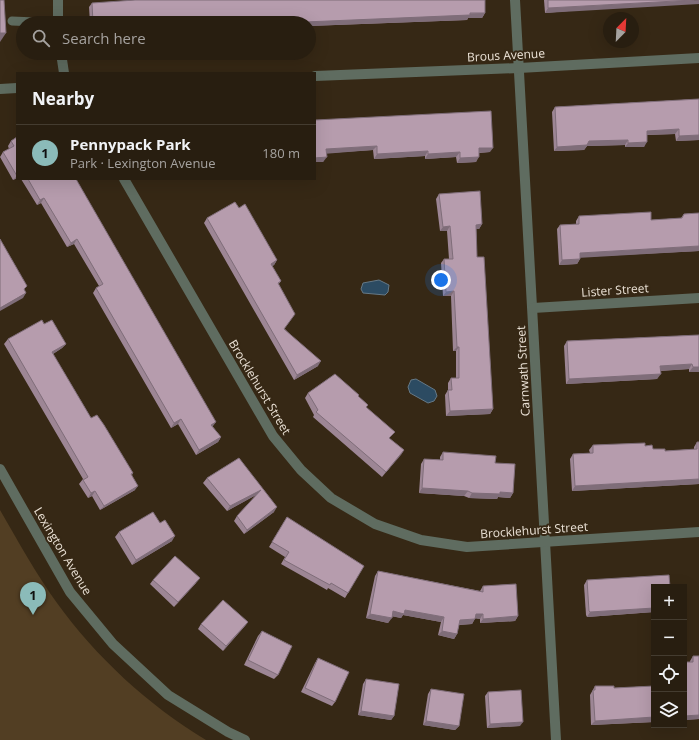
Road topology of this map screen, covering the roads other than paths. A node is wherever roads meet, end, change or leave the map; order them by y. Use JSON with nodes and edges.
{"nodes":[{"id":1,"x":58,"y":0,"type":"edge"},
{"id":2,"x":515,"y":0,"type":"edge"},
{"id":3,"x":58,"y":16,"type":"edge"},
{"id":4,"x":12,"y":21,"type":"dead end"},
{"id":5,"x":16,"y":21,"type":"edge"},
{"id":6,"x":699,"y":58,"type":"edge"},
{"id":7,"x":62,"y":60,"type":"edge"},
{"id":8,"x":519,"y":68,"type":"junction"},
{"id":9,"x":64,"y":72,"type":"edge"},
{"id":10,"x":316,"y":76,"type":"edge"},
{"id":11,"x":16,"y":88,"type":"edge"},
{"id":12,"x":0,"y":89,"type":"edge"},
{"id":13,"x":125,"y":180,"type":"edge"},
{"id":14,"x":699,"y":298,"type":"edge"},
{"id":15,"x":533,"y":308,"type":"junction"},
{"id":16,"x":0,"y":469,"type":"edge"},
{"id":17,"x":699,"y":532,"type":"edge"},
{"id":18,"x":545,"y":542,"type":"junction"},
{"id":19,"x":245,"y":740,"type":"edge"},
{"id":20,"x":556,"y":740,"type":"edge"}],
"edges":[{"from":1,"to":3,"type":"street"},
{"from":2,"to":8,"type":"street","name":"Carnwath Street"},
{"from":4,"to":5,"type":"lane"},
{"from":6,"to":8,"type":"street","name":"Brous Avenue"},
{"from":7,"to":9,"type":"street"},
{"from":8,"to":10,"type":"street","name":"Brous Avenue"},
{"from":8,"to":15,"type":"street","name":"Carnwath Street"},
{"from":11,"to":12,"type":"street"},
{"from":13,"to":18,"type":"street","name":"Brocklehurst Street"},
{"from":14,"to":15,"type":"street","name":"Lister Street"},
{"from":15,"to":18,"type":"street","name":"Carnwath Street"},
{"from":16,"to":19,"type":"street","name":"Lexington Avenue"},
{"from":17,"to":18,"type":"street","name":"Brocklehurst Street"},
{"from":18,"to":20,"type":"street","name":"Carnwath Street"}]}
